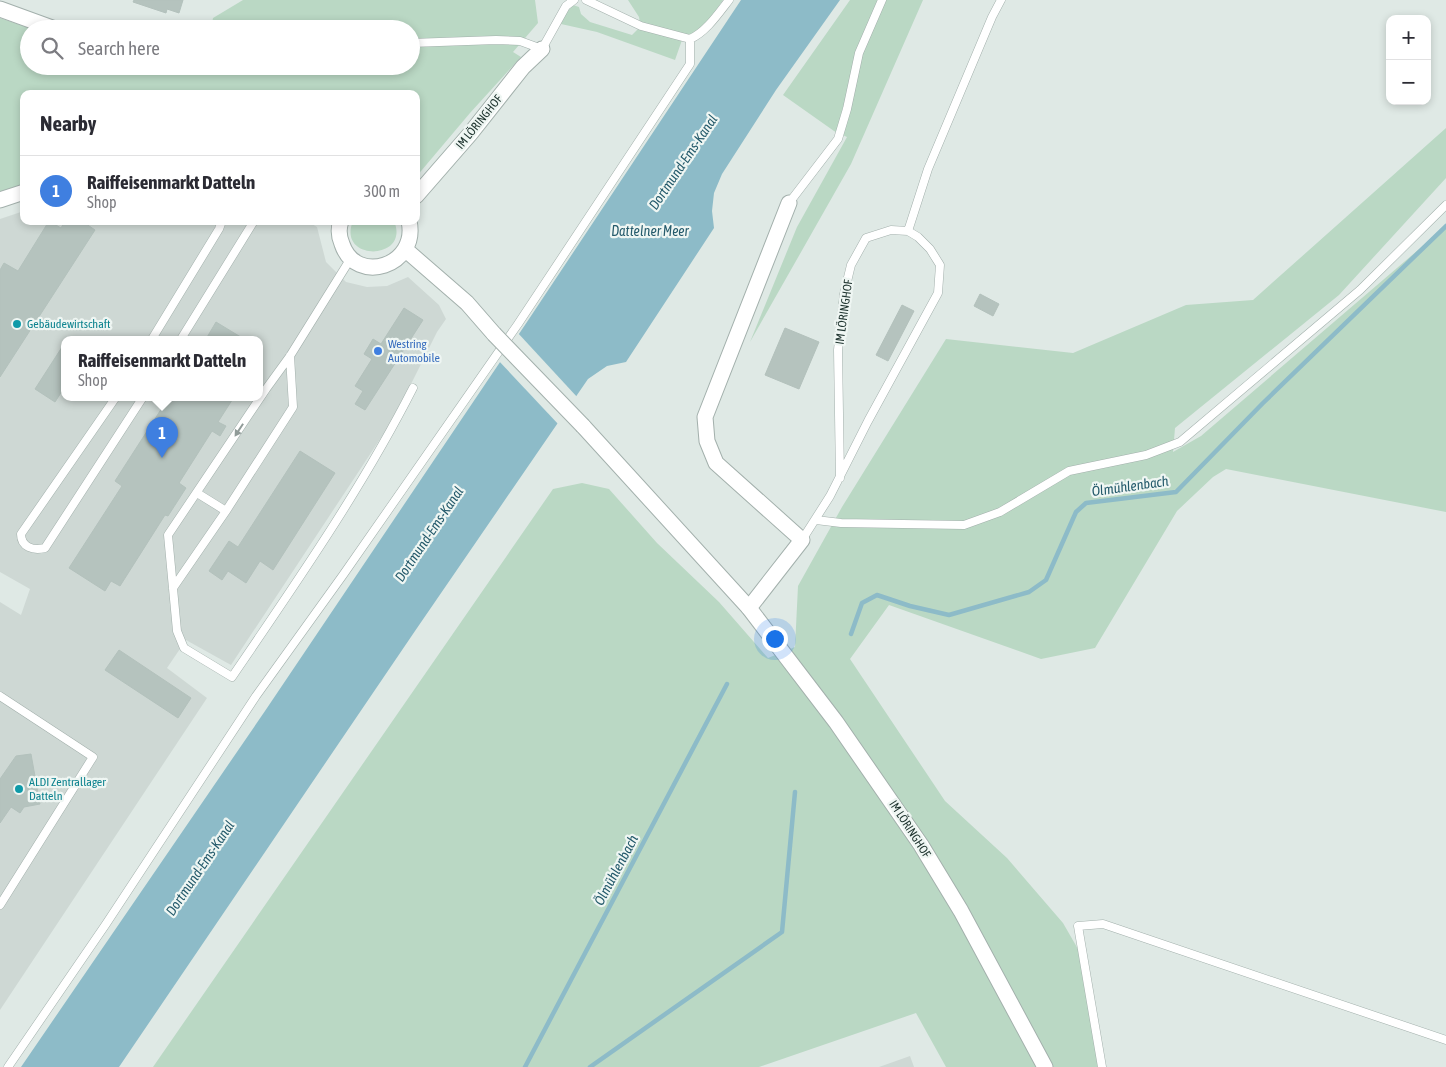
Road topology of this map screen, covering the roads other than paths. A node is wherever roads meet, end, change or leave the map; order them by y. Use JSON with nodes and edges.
{"nodes":[{"id":1,"x":574,"y":0,"type":"edge"},
{"id":2,"x":586,"y":0,"type":"edge"},
{"id":3,"x":729,"y":0,"type":"edge"},
{"id":4,"x":882,"y":0,"type":"edge"},
{"id":5,"x":1001,"y":0,"type":"edge"},
{"id":6,"x":0,"y":9,"type":"edge"},
{"id":7,"x":30,"y":20,"type":"edge"},
{"id":8,"x":690,"y":39,"type":"junction"},
{"id":9,"x":420,"y":43,"type":"edge"},
{"id":10,"x":542,"y":49,"type":"junction"},
{"id":11,"x":420,"y":191,"type":"edge"},
{"id":12,"x":20,"y":193,"type":"edge"},
{"id":13,"x":0,"y":200,"type":"edge"},
{"id":14,"x":789,"y":203,"type":"joint"},
{"id":15,"x":1446,"y":205,"type":"edge"},
{"id":16,"x":220,"y":225,"type":"edge"},
{"id":17,"x":251,"y":225,"type":"edge"},
{"id":18,"x":338,"y":225,"type":"edge"},
{"id":19,"x":410,"y":225,"type":"edge"},
{"id":20,"x":908,"y":231,"type":"junction"},
{"id":21,"x":406,"y":250,"type":"junction"},
{"id":22,"x":351,"y":258,"type":"junction"},
{"id":23,"x":154,"y":336,"type":"edge"},
{"id":24,"x":182,"y":336,"type":"edge"},
{"id":25,"x":290,"y":356,"type":"junction"},
{"id":26,"x":413,"y":388,"type":"dead end"},
{"id":27,"x":263,"y":394,"type":"edge"},
{"id":28,"x":113,"y":401,"type":"edge"},
{"id":29,"x":140,"y":401,"type":"edge"},
{"id":30,"x":258,"y":401,"type":"edge"},
{"id":31,"x":840,"y":478,"type":"junction"},
{"id":32,"x":197,"y":493,"type":"junction"},
{"id":33,"x":226,"y":512,"type":"junction"},
{"id":34,"x":816,"y":520,"type":"junction"},
{"id":35,"x":802,"y":540,"type":"junction"},
{"id":36,"x":173,"y":588,"type":"junction"},
{"id":37,"x":749,"y":608,"type":"junction"},
{"id":38,"x":0,"y":696,"type":"edge"},
{"id":39,"x":0,"y":905,"type":"edge"},
{"id":40,"x":1446,"y":1040,"type":"edge"},
{"id":41,"x":8,"y":1067,"type":"edge"},
{"id":42,"x":1045,"y":1067,"type":"edge"},
{"id":43,"x":1102,"y":1067,"type":"edge"}],
"edges":[{"from":1,"to":10,"type":"lane"},
{"from":2,"to":8,"type":"lane"},
{"from":3,"to":8,"type":"lane"},
{"from":4,"to":14,"type":"lane"},
{"from":5,"to":20,"type":"lane"},
{"from":6,"to":7,"type":"street"},
{"from":8,"to":41,"type":"lane"},
{"from":9,"to":10,"type":"lane"},
{"from":10,"to":11,"type":"street","name":"IM LÖRINGHOF"},
{"from":12,"to":13,"type":"street"},
{"from":14,"to":35,"type":"street"},
{"from":15,"to":34,"type":"lane"},
{"from":16,"to":23,"type":"lane"},
{"from":17,"to":24,"type":"lane"},
{"from":18,"to":22,"type":"street"},
{"from":19,"to":21,"type":"street"},
{"from":20,"to":31,"type":"lane"},
{"from":20,"to":31,"type":"lane","name":"IM LÖRINGHOF"},
{"from":21,"to":22,"type":"street"},
{"from":21,"to":37,"type":"street","name":"IM LÖRINGHOF","bridge":true},
{"from":22,"to":25,"type":"lane"},
{"from":25,"to":27,"type":"lane","one_way":true},
{"from":25,"to":33,"type":"lane"},
{"from":26,"to":36,"type":"lane"},
{"from":28,"to":29,"type":"lane"},
{"from":30,"to":32,"type":"lane","one_way":true},
{"from":31,"to":34,"type":"lane"},
{"from":32,"to":33,"type":"lane"},
{"from":32,"to":36,"type":"lane"},
{"from":33,"to":36,"type":"lane"},
{"from":34,"to":35,"type":"lane"},
{"from":35,"to":37,"type":"street"},
{"from":37,"to":42,"type":"street","name":"IM LÖRINGHOF"},
{"from":38,"to":39,"type":"lane"},
{"from":40,"to":43,"type":"lane"}]}
